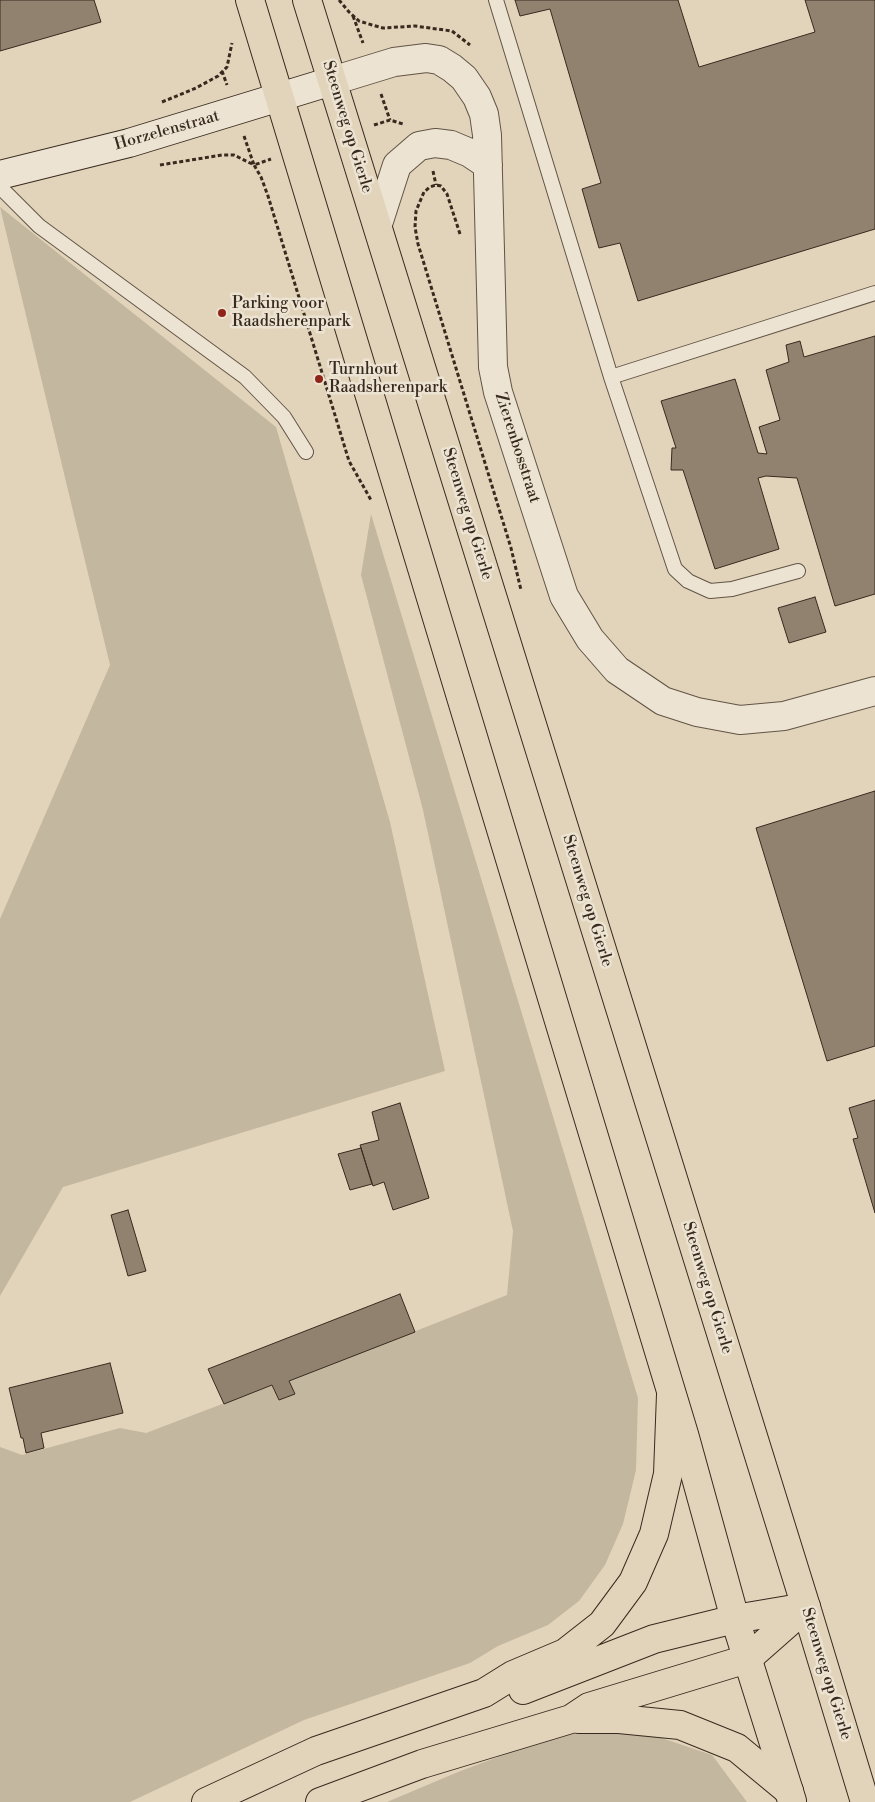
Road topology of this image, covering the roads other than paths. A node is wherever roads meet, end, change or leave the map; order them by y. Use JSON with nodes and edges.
{"nodes":[{"id":1,"x":250,"y":0,"type":"edge"},
{"id":2,"x":307,"y":0,"type":"edge"},
{"id":3,"x":496,"y":0,"type":"edge"},
{"id":4,"x":332,"y":81,"type":"junction"},
{"id":5,"x":279,"y":98,"type":"junction"},
{"id":6,"x":488,"y":165,"type":"junction"},
{"id":7,"x":0,"y":174,"type":"edge"},
{"id":8,"x":0,"y":187,"type":"edge"},
{"id":9,"x":378,"y":224,"type":"junction"},
{"id":10,"x":875,"y":293,"type":"edge"},
{"id":11,"x":611,"y":377,"type":"junction"},
{"id":12,"x":306,"y":452,"type":"dead end"},
{"id":13,"x":798,"y":571,"type":"dead end"},
{"id":14,"x":875,"y":691,"type":"edge"},
{"id":15,"x":671,"y":1394,"type":"junction"},
{"id":16,"x":806,"y":1608,"type":"junction"},
{"id":17,"x":735,"y":1619,"type":"junction"},
{"id":18,"x":747,"y":1659,"type":"junction"},
{"id":19,"x":484,"y":1693,"type":"junction"},
{"id":20,"x":571,"y":1718,"type":"junction"},
{"id":21,"x":790,"y":1797,"type":"edge"},
{"id":22,"x":206,"y":1802,"type":"edge"},
{"id":23,"x":320,"y":1802,"type":"edge"},
{"id":24,"x":864,"y":1802,"type":"edge"}],
"edges":[{"from":1,"to":5,"type":"main road"},
{"from":2,"to":4,"type":"main road","name":"Steenweg op Gierle"},
{"from":3,"to":11,"type":"lane"},
{"from":4,"to":5,"type":"street","name":"Horzelenstraat"},
{"from":4,"to":6,"type":"street","name":"Zierenbosstraat"},
{"from":4,"to":9,"type":"main road","name":"Steenweg op Gierle"},
{"from":5,"to":7,"type":"street","name":"Horzelenstraat"},
{"from":5,"to":15,"type":"main road"},
{"from":6,"to":9,"type":"street"},
{"from":6,"to":14,"type":"street","name":"Zierenbosstraat"},
{"from":8,"to":12,"type":"lane"},
{"from":9,"to":16,"type":"main road","name":"Steenweg op Gierle"},
{"from":10,"to":11,"type":"lane"},
{"from":11,"to":13,"type":"lane"},
{"from":15,"to":17,"type":"main road"},
{"from":15,"to":19,"type":"main road"},
{"from":16,"to":17,"type":"main road"},
{"from":16,"to":18,"type":"main road"},
{"from":16,"to":24,"type":"main road","name":"Steenweg op Gierle"},
{"from":17,"to":18,"type":"main road"},
{"from":17,"to":19,"type":"main road"},
{"from":18,"to":20,"type":"main road"},
{"from":18,"to":21,"type":"main road"},
{"from":19,"to":22,"type":"main road"},
{"from":20,"to":21,"type":"main road"},
{"from":20,"to":23,"type":"main road"}]}
